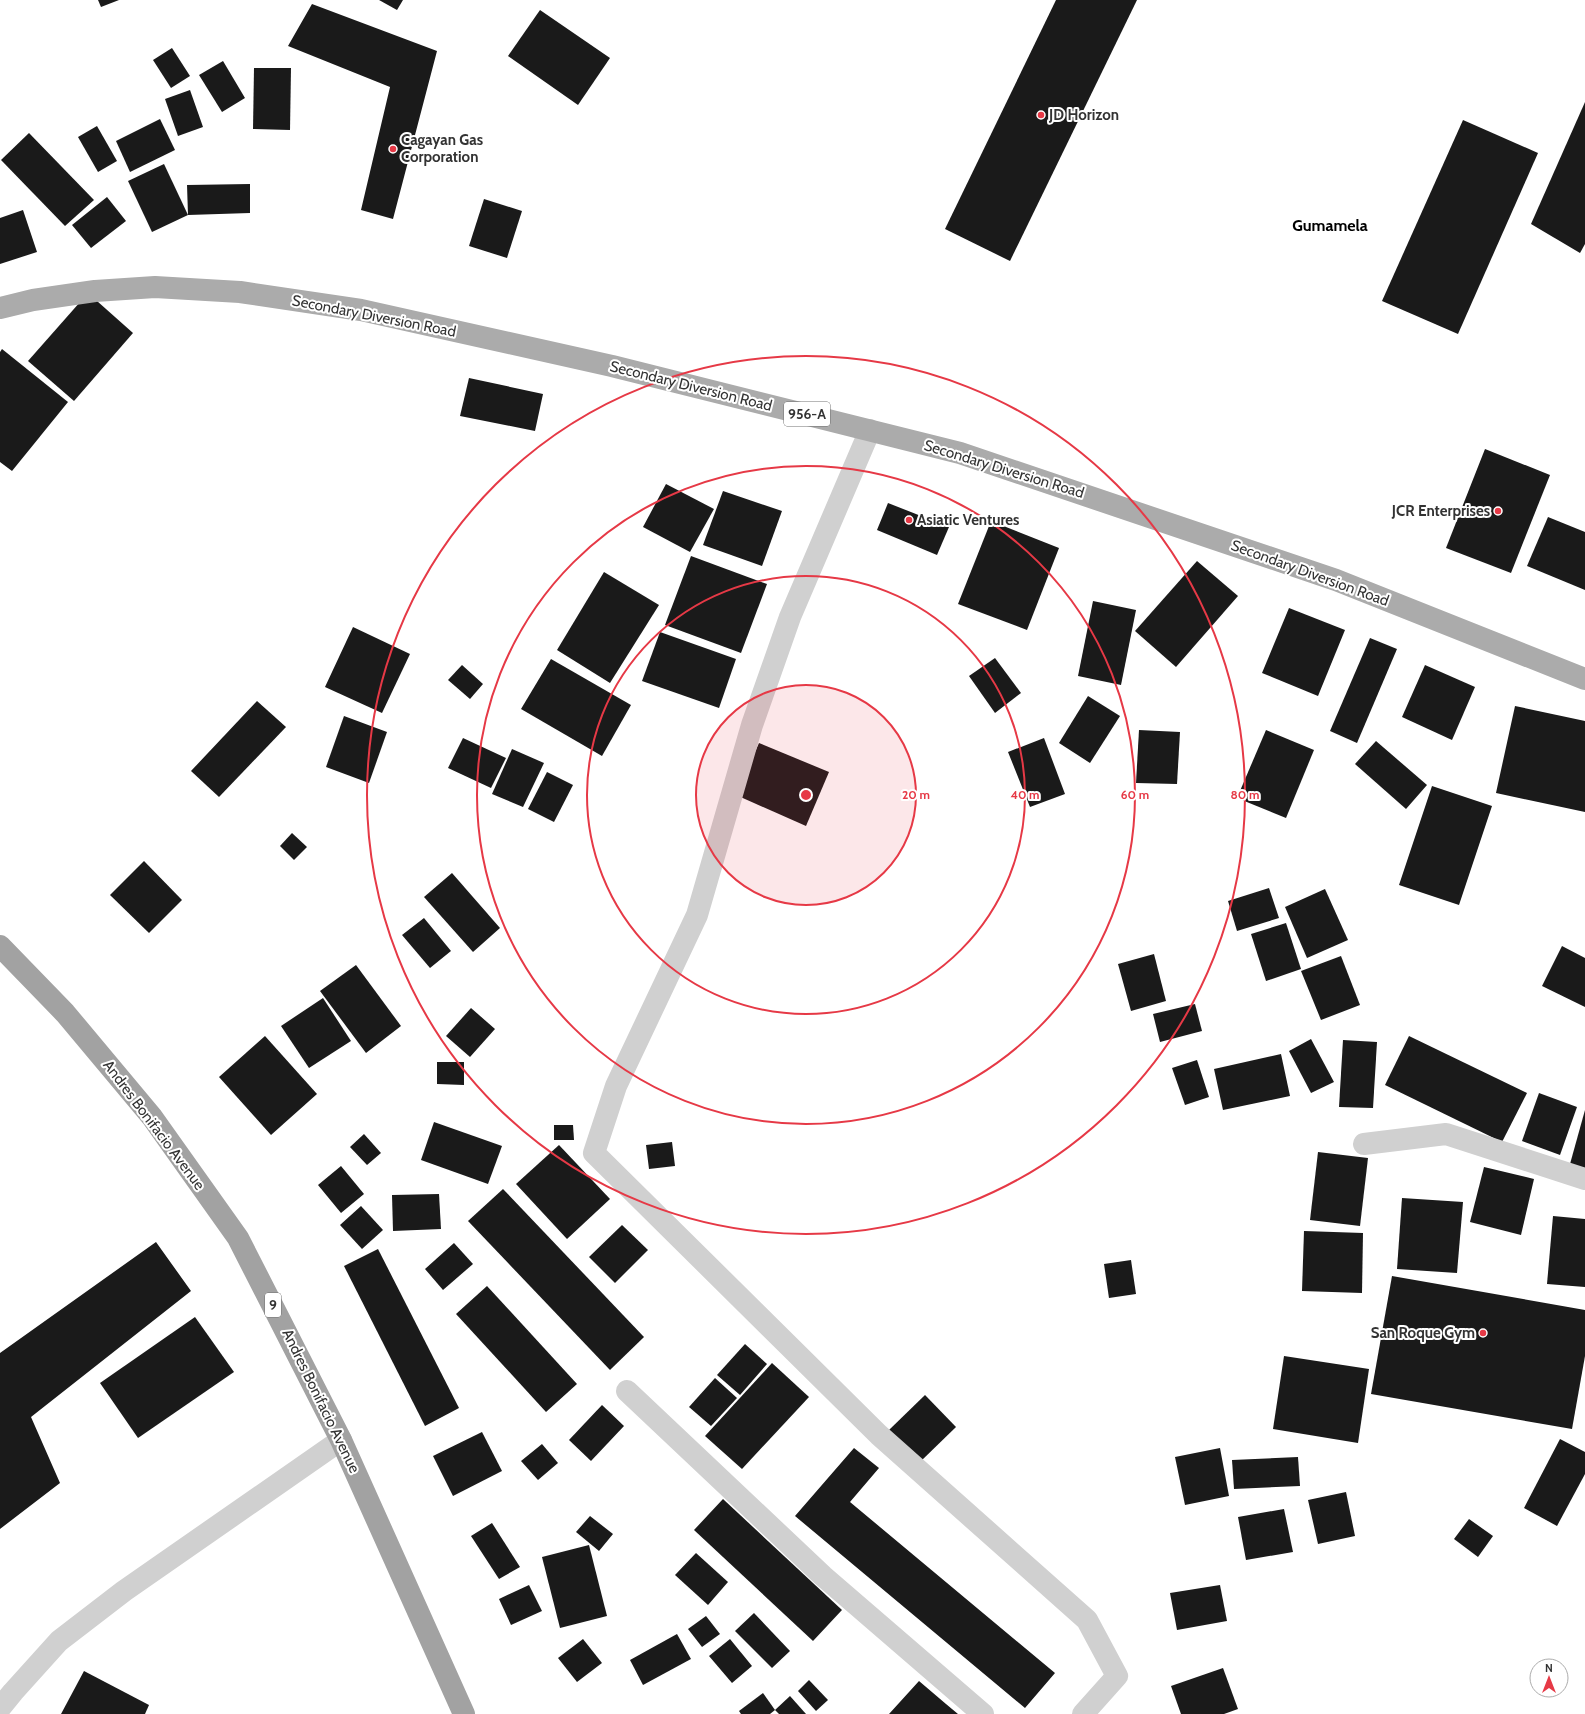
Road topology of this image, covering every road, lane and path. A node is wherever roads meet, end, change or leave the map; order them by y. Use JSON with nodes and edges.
{"nodes":[{"id":1,"x":0,"y":308,"type":"edge"},
{"id":2,"x":870,"y":430,"type":"junction"},
{"id":3,"x":1585,"y":679,"type":"edge"},
{"id":4,"x":0,"y":946,"type":"edge"},
{"id":5,"x":1364,"y":1144,"type":"dead end"},
{"id":6,"x":1585,"y":1179,"type":"edge"},
{"id":7,"x":627,"y":1391,"type":"dead end"},
{"id":8,"x":341,"y":1440,"type":"junction"},
{"id":9,"x":0,"y":1708,"type":"edge"},
{"id":10,"x":464,"y":1714,"type":"edge"},
{"id":11,"x":983,"y":1714,"type":"edge"},
{"id":12,"x":1083,"y":1714,"type":"edge"}],
"edges":[{"from":1,"to":2,"type":"main road","name":"Secondary Diversion Road","number":"956-A"},
{"from":2,"to":3,"type":"main road","name":"Secondary Diversion Road","number":"956-A"},
{"from":2,"to":12,"type":"street"},
{"from":4,"to":8,"type":"highway","name":"Andres Bonifacio Avenue","number":"9"},
{"from":5,"to":6,"type":"street"},
{"from":7,"to":11,"type":"street"},
{"from":8,"to":9,"type":"street"},
{"from":8,"to":10,"type":"highway","name":"Andres Bonifacio Avenue","number":"9"}]}
